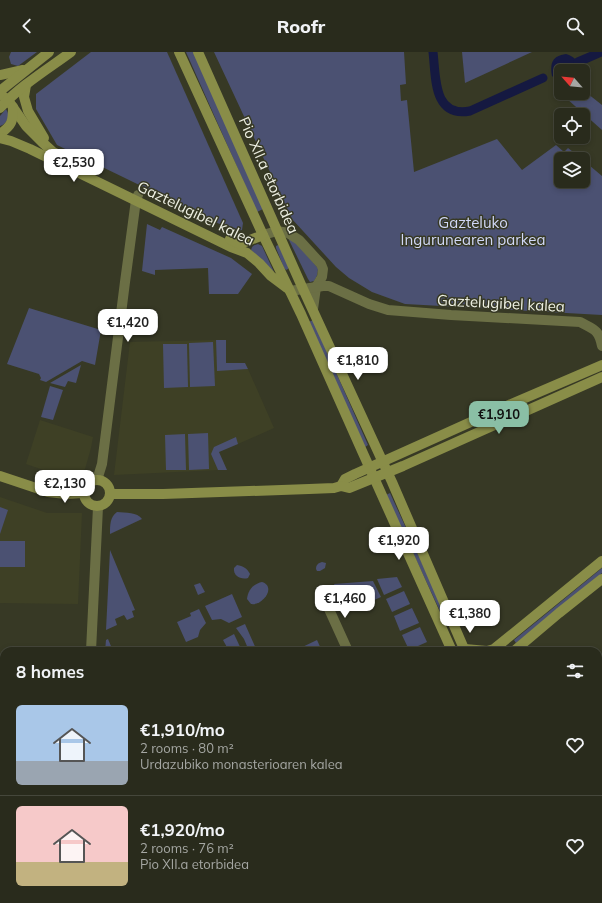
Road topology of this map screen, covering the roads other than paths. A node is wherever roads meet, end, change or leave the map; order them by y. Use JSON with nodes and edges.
{"nodes":[{"id":1,"x":49,"y":52,"type":"edge"},
{"id":2,"x":71,"y":52,"type":"edge"},
{"id":3,"x":179,"y":52,"type":"edge"},
{"id":4,"x":198,"y":52,"type":"edge"},
{"id":5,"x":27,"y":69,"type":"junction"},
{"id":6,"x":0,"y":75,"type":"edge"},
{"id":7,"x":26,"y":86,"type":"junction"},
{"id":8,"x":5,"y":98,"type":"edge"},
{"id":9,"x":0,"y":108,"type":"edge"},
{"id":10,"x":35,"y":130,"type":"junction"},
{"id":11,"x":0,"y":134,"type":"edge"},
{"id":12,"x":0,"y":138,"type":"edge"},
{"id":13,"x":11,"y":140,"type":"junction"},
{"id":14,"x":0,"y":144,"type":"edge"},
{"id":15,"x":137,"y":198,"type":"junction"},
{"id":16,"x":255,"y":218,"type":"junction"},
{"id":17,"x":277,"y":231,"type":"junction"},
{"id":18,"x":263,"y":235,"type":"junction"},
{"id":19,"x":249,"y":240,"type":"junction"},
{"id":20,"x":247,"y":253,"type":"junction"},
{"id":21,"x":316,"y":287,"type":"junction"},
{"id":22,"x":303,"y":289,"type":"junction"},
{"id":23,"x":290,"y":291,"type":"junction"},
{"id":24,"x":313,"y":309,"type":"junction"},
{"id":25,"x":602,"y":346,"type":"edge"},
{"id":26,"x":602,"y":365,"type":"edge"},
{"id":27,"x":602,"y":377,"type":"edge"},
{"id":28,"x":383,"y":462,"type":"junction"},
{"id":29,"x":369,"y":468,"type":"junction"},
{"id":30,"x":387,"y":472,"type":"junction"},
{"id":31,"x":0,"y":476,"type":"edge"},
{"id":32,"x":374,"y":478,"type":"junction"},
{"id":33,"x":97,"y":480,"type":"junction"},
{"id":34,"x":341,"y":486,"type":"junction"},
{"id":35,"x":84,"y":493,"type":"junction"},
{"id":36,"x":110,"y":494,"type":"junction"},
{"id":37,"x":98,"y":507,"type":"junction"},
{"id":38,"x":602,"y":561,"type":"edge"},
{"id":39,"x":602,"y":579,"type":"edge"},
{"id":40,"x":322,"y":596,"type":"dead end"},
{"id":41,"x":91,"y":647,"type":"edge"},
{"id":42,"x":346,"y":647,"type":"edge"},
{"id":43,"x":450,"y":647,"type":"edge"},
{"id":44,"x":463,"y":647,"type":"edge"},
{"id":45,"x":496,"y":647,"type":"edge"},
{"id":46,"x":519,"y":647,"type":"edge"}],
"edges":[{"from":1,"to":5,"type":"street"},
{"from":2,"to":7,"type":"street"},
{"from":3,"to":16,"type":"street","name":"Pio XII.a etorbidea"},
{"from":4,"to":17,"type":"street","name":"Pio XII.a etorbidea"},
{"from":5,"to":6,"type":"street"},
{"from":5,"to":8,"type":"street"},
{"from":7,"to":8,"type":"street"},
{"from":7,"to":10,"type":"street"},
{"from":8,"to":9,"type":"street"},
{"from":8,"to":10,"type":"street"},
{"from":8,"to":11,"type":"street"},
{"from":10,"to":15,"type":"street","name":"Gaztelugibel kalea"},
{"from":12,"to":13,"type":"street","name":"Gaztelugibel kalea"},
{"from":13,"to":14,"type":"street"},
{"from":13,"to":15,"type":"street","name":"Gaztelugibel kalea"},
{"from":15,"to":19,"type":"street","name":"Gaztelugibel kalea"},
{"from":15,"to":20,"type":"street","name":"Gaztelugibel kalea"},
{"from":15,"to":33,"type":"street"},
{"from":16,"to":18,"type":"street","name":"Pio XII.a etorbidea"},
{"from":16,"to":19,"type":"street","name":"Pio XII.a etorbidea"},
{"from":17,"to":18,"type":"street","name":"Gaztelugibel kalea"},
{"from":17,"to":21,"type":"street","name":"Gaztelugibel kalea"},
{"from":17,"to":22,"type":"street","name":"Pio XII.a etorbidea"},
{"from":18,"to":19,"type":"street","name":"Gaztelugibel kalea"},
{"from":18,"to":23,"type":"street","name":"Pio XII.a etorbidea"},
{"from":19,"to":20,"type":"street","name":"Pio XII.a etorbidea"},
{"from":20,"to":23,"type":"street","name":"Gaztelugibel kalea"},
{"from":21,"to":22,"type":"street","name":"Gaztelugibel kalea"},
{"from":21,"to":24,"type":"street"},
{"from":21,"to":25,"type":"street","name":"Gaztelugibel kalea"},
{"from":22,"to":23,"type":"street","name":"Gaztelugibel kalea"},
{"from":22,"to":24,"type":"street","name":"Pio XII.a etorbidea"},
{"from":23,"to":29,"type":"street","name":"Pio XII.a etorbidea"},
{"from":24,"to":28,"type":"street","name":"Pio XII.a etorbidea"},
{"from":26,"to":28,"type":"street"},
{"from":27,"to":30,"type":"street"},
{"from":28,"to":29,"type":"street"},
{"from":28,"to":30,"type":"street","name":"Pio XII.a etorbidea"},
{"from":29,"to":32,"type":"street","name":"Pio XII.a etorbidea"},
{"from":29,"to":34,"type":"street"},
{"from":30,"to":32,"type":"street"},
{"from":30,"to":44,"type":"street","name":"Pio XII.a etorbidea"},
{"from":31,"to":35,"type":"street"},
{"from":32,"to":34,"type":"street"},
{"from":32,"to":43,"type":"street","name":"Pio XII.a etorbidea"},
{"from":33,"to":35,"type":"street"},
{"from":33,"to":36,"type":"street"},
{"from":34,"to":36,"type":"street"},
{"from":35,"to":37,"type":"street"},
{"from":36,"to":37,"type":"street"},
{"from":37,"to":41,"type":"street"},
{"from":38,"to":45,"type":"street"},
{"from":39,"to":46,"type":"street"},
{"from":40,"to":42,"type":"street"}]}
